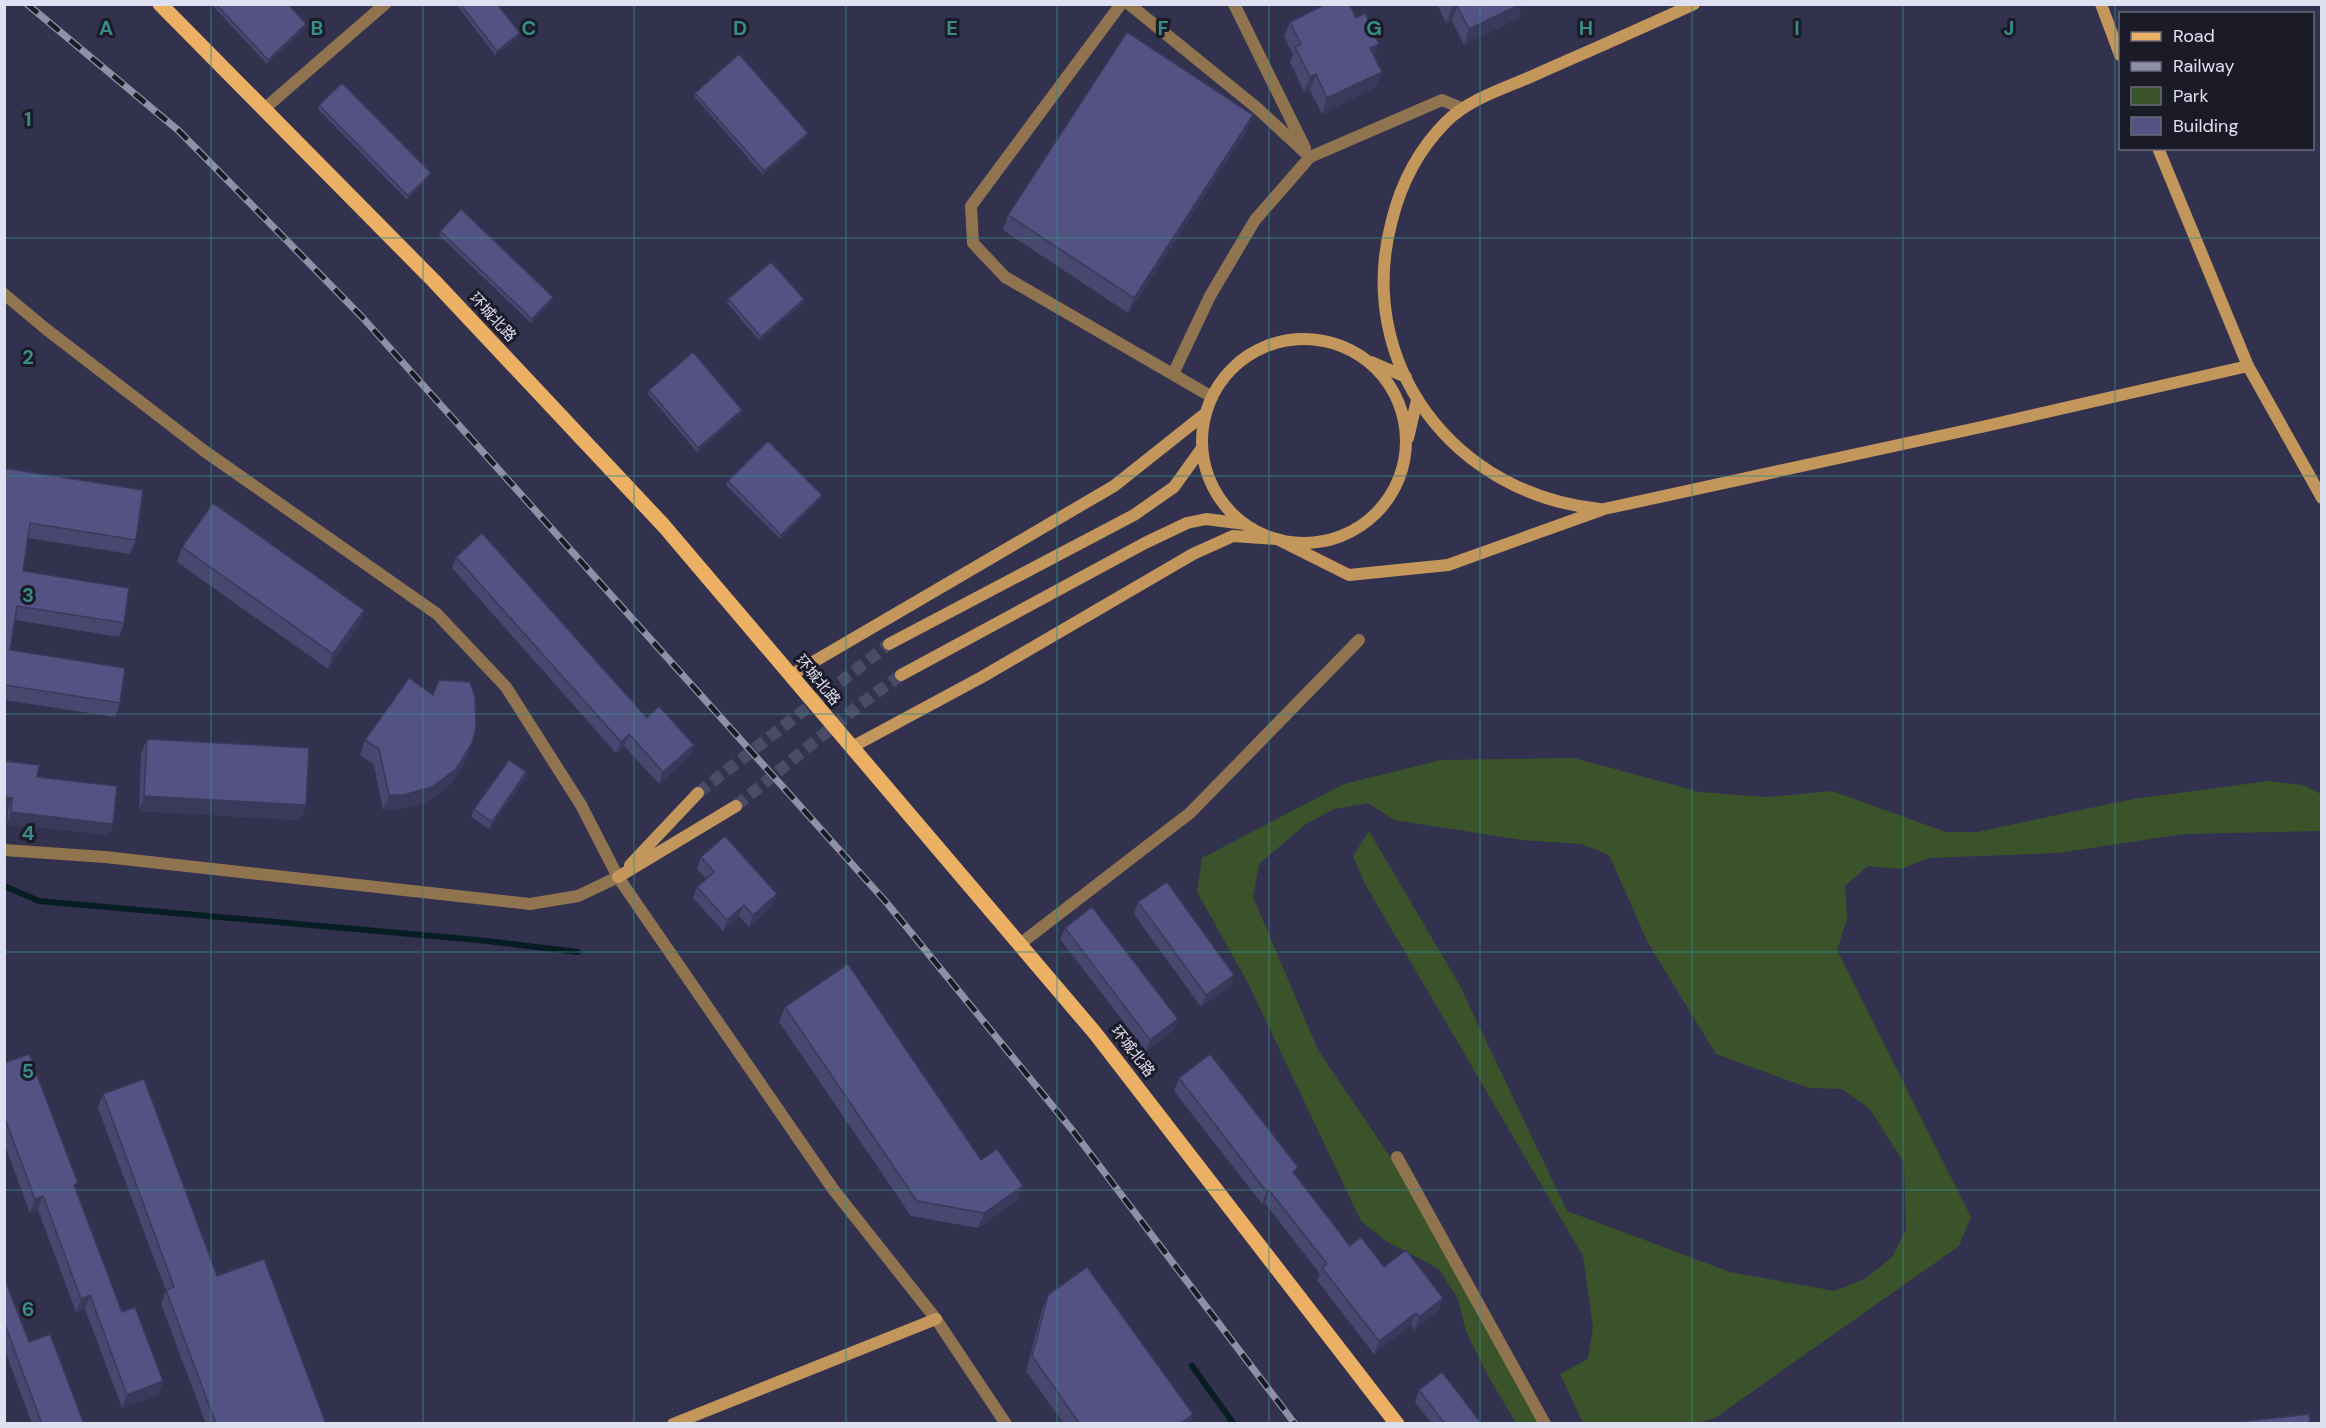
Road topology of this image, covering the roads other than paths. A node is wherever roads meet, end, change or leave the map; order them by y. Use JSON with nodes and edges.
{"nodes":[{"id":1,"x":160,"y":4,"type":"edge"},
{"id":2,"x":385,"y":4,"type":"edge"},
{"id":3,"x":1121,"y":4,"type":"edge"},
{"id":4,"x":1129,"y":4,"type":"edge"},
{"id":5,"x":1234,"y":4,"type":"edge"},
{"id":6,"x":1694,"y":4,"type":"edge"},
{"id":7,"x":2102,"y":4,"type":"edge"},
{"id":8,"x":2119,"y":50,"type":"edge"},
{"id":9,"x":1461,"y":108,"type":"junction"},
{"id":10,"x":264,"y":109,"type":"junction"},
{"id":11,"x":2159,"y":150,"type":"edge"},
{"id":12,"x":1310,"y":157,"type":"junction"},
{"id":13,"x":4,"y":294,"type":"edge"},
{"id":14,"x":1363,"y":358,"type":"junction"},
{"id":15,"x":2248,"y":366,"type":"junction"},
{"id":16,"x":1173,"y":374,"type":"junction"},
{"id":17,"x":1406,"y":377,"type":"junction"},
{"id":18,"x":1212,"y":397,"type":"junction"},
{"id":19,"x":1418,"y":400,"type":"junction"},
{"id":20,"x":1206,"y":413,"type":"junction"},
{"id":21,"x":1202,"y":448,"type":"junction"},
{"id":22,"x":1405,"y":451,"type":"junction"},
{"id":23,"x":2322,"y":498,"type":"edge"},
{"id":24,"x":1604,"y":509,"type":"junction"},
{"id":25,"x":1245,"y":524,"type":"junction"},
{"id":26,"x":1277,"y":539,"type":"junction"},
{"id":27,"x":1359,"y":640,"type":"dead end"},
{"id":28,"x":889,"y":644,"type":"tunnel mouth"},
{"id":29,"x":791,"y":675,"type":"junction"},
{"id":30,"x":901,"y":675,"type":"tunnel mouth"},
{"id":31,"x":852,"y":747,"type":"junction"},
{"id":32,"x":698,"y":793,"type":"tunnel mouth"},
{"id":33,"x":735,"y":806,"type":"tunnel mouth"},
{"id":34,"x":4,"y":850,"type":"edge"},
{"id":35,"x":618,"y":877,"type":"junction"},
{"id":36,"x":1020,"y":944,"type":"junction"},
{"id":37,"x":1397,"y":1156,"type":"dead end"},
{"id":38,"x":936,"y":1319,"type":"junction"},
{"id":39,"x":673,"y":1424,"type":"edge"},
{"id":40,"x":1006,"y":1424,"type":"edge"},
{"id":41,"x":1397,"y":1424,"type":"edge"},
{"id":42,"x":1545,"y":1424,"type":"edge"}],
"edges":[{"from":1,"to":10,"type":"main road","name":"环城北路"},
{"from":2,"to":10,"type":"street"},
{"from":3,"to":16,"type":"street"},
{"from":4,"to":12,"type":"street"},
{"from":5,"to":12,"type":"street"},
{"from":6,"to":9,"type":"street"},
{"from":7,"to":8,"type":"street"},
{"from":9,"to":12,"type":"street"},
{"from":9,"to":17,"type":"street"},
{"from":10,"to":29,"type":"main road","name":"环城北路"},
{"from":11,"to":15,"type":"street"},
{"from":12,"to":16,"type":"street"},
{"from":13,"to":35,"type":"street"},
{"from":14,"to":17,"type":"street"},
{"from":14,"to":18,"type":"street"},
{"from":14,"to":22,"type":"street"},
{"from":15,"to":23,"type":"street"},
{"from":15,"to":24,"type":"street"},
{"from":16,"to":18,"type":"street"},
{"from":17,"to":19,"type":"street"},
{"from":18,"to":20,"type":"street"},
{"from":19,"to":22,"type":"street"},
{"from":19,"to":24,"type":"street"},
{"from":20,"to":21,"type":"street"},
{"from":20,"to":29,"type":"street"},
{"from":21,"to":25,"type":"street"},
{"from":21,"to":28,"type":"street"},
{"from":22,"to":26,"type":"street"},
{"from":24,"to":26,"type":"street"},
{"from":25,"to":26,"type":"street"},
{"from":25,"to":30,"type":"street"},
{"from":26,"to":31,"type":"street"},
{"from":27,"to":36,"type":"street"},
{"from":29,"to":31,"type":"main road","name":"环城北路"},
{"from":31,"to":36,"type":"main road","name":"环城北路"},
{"from":32,"to":35,"type":"street"},
{"from":33,"to":35,"type":"street"},
{"from":34,"to":35,"type":"street"},
{"from":35,"to":38,"type":"street"},
{"from":36,"to":41,"type":"main road","name":"环城北路"},
{"from":37,"to":42,"type":"street"},
{"from":38,"to":39,"type":"street"},
{"from":38,"to":40,"type":"street"}]}
